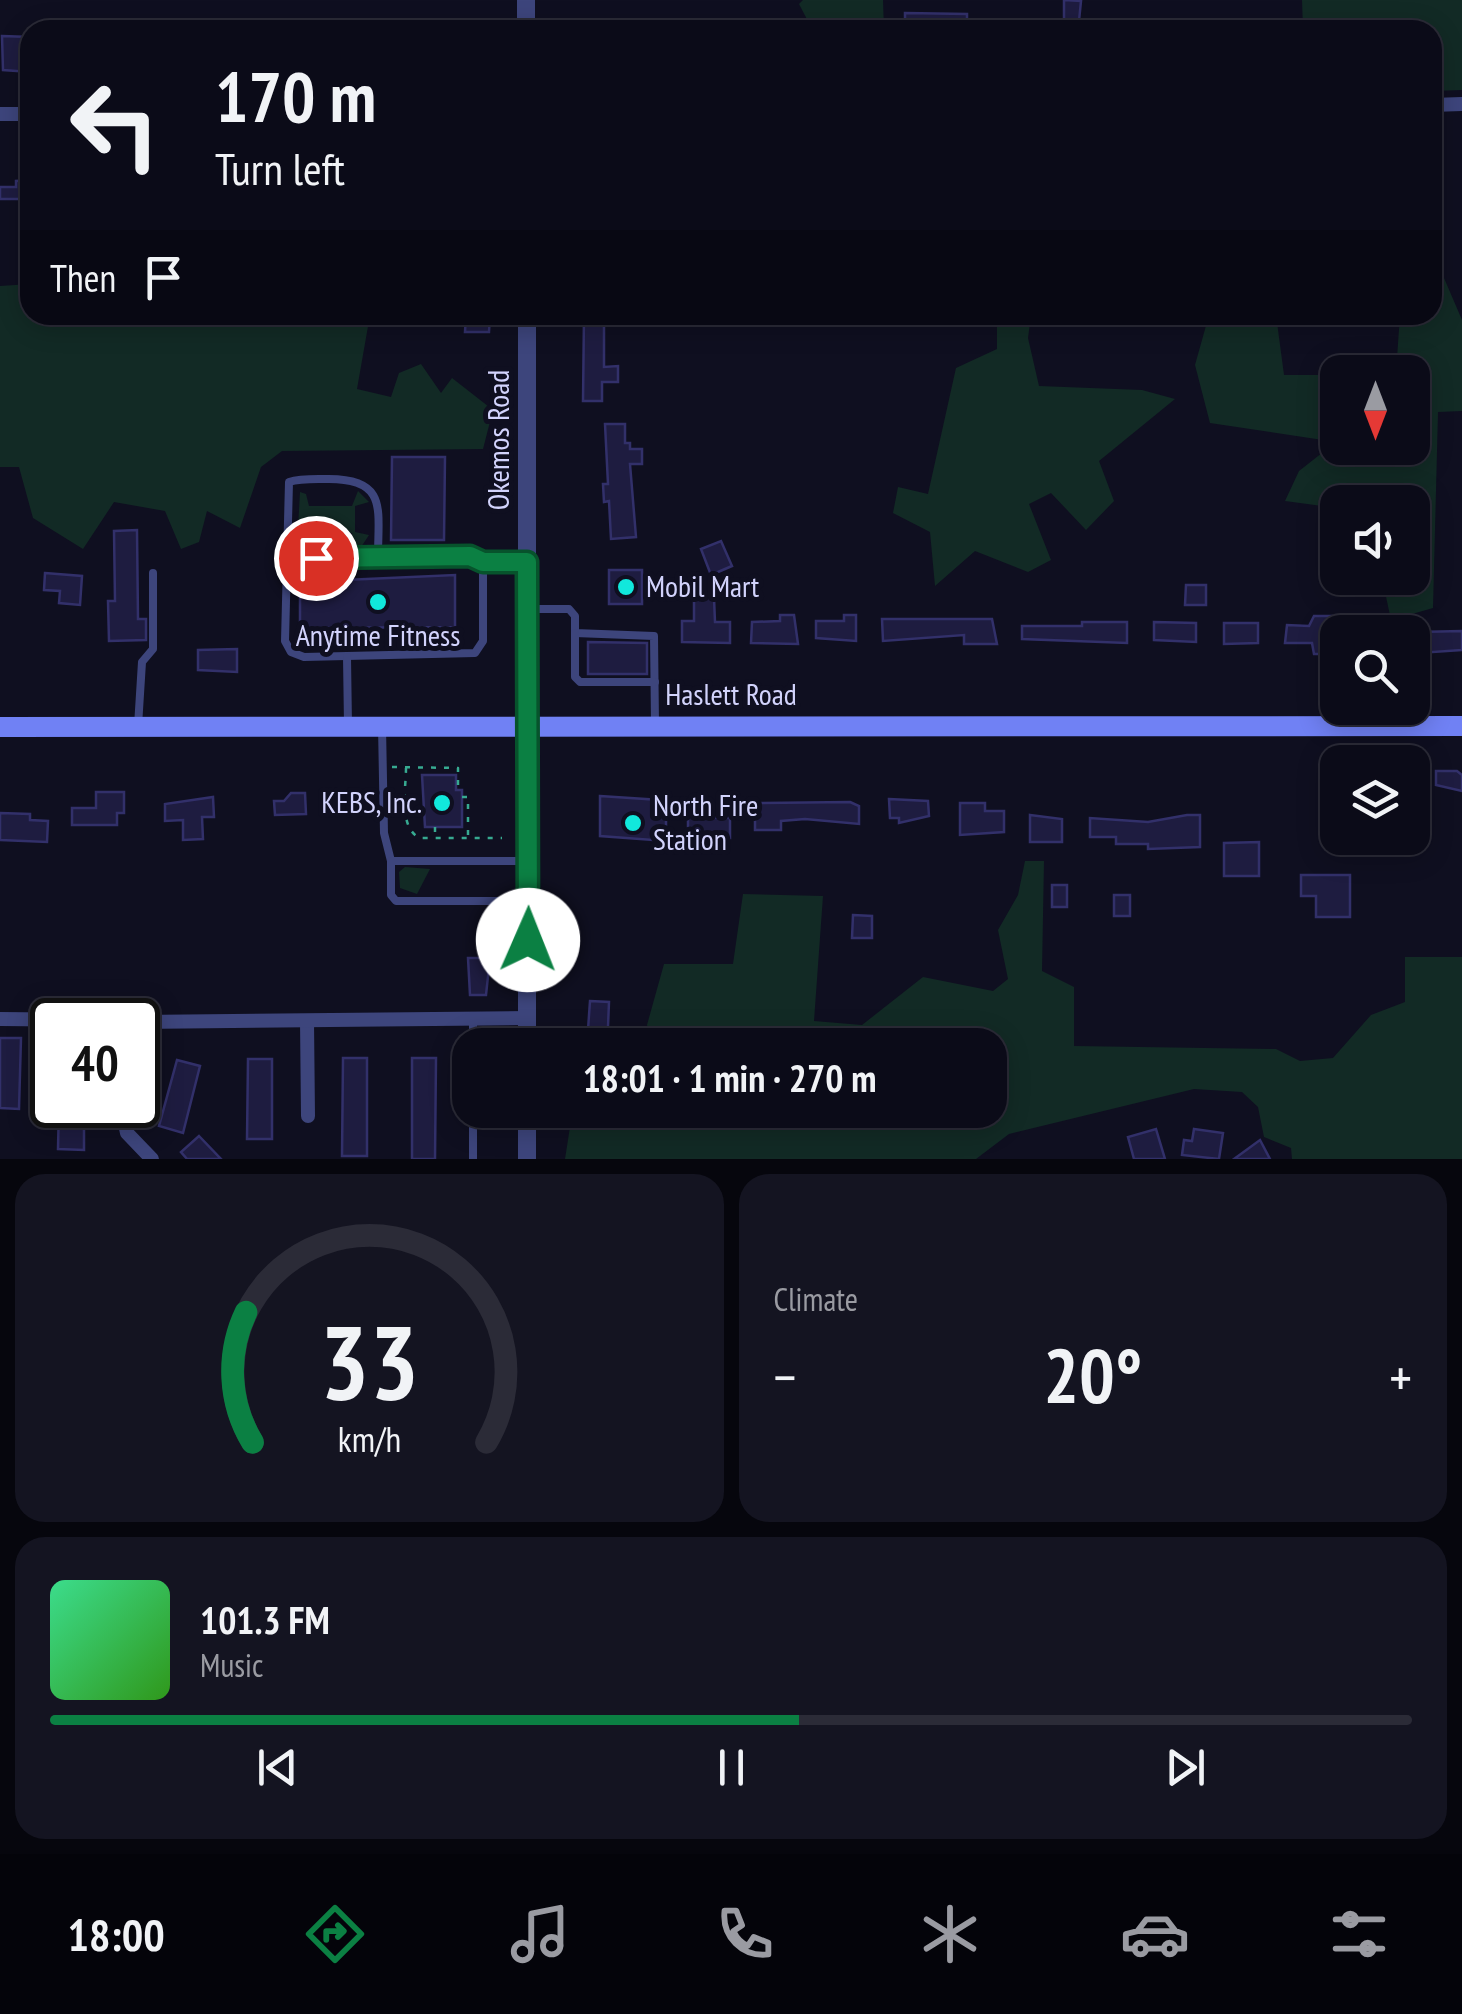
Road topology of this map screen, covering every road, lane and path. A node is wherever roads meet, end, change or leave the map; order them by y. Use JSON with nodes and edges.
{"nodes":[{"id":1,"x":526,"y":325,"type":"edge"},
{"id":2,"x":378,"y":557,"type":"junction"},
{"id":3,"x":285,"y":558,"type":"junction"},
{"id":4,"x":483,"y":562,"type":"junction"},
{"id":5,"x":527,"y":562,"type":"junction"},
{"id":6,"x":153,"y":573,"type":"dead end"},
{"id":7,"x":527,"y":609,"type":"junction"},
{"id":8,"x":575,"y":633,"type":"junction"},
{"id":9,"x":347,"y":657,"type":"junction"},
{"id":10,"x":654,"y":682,"type":"junction"},
{"id":11,"x":528,"y":724,"type":"junction"},
{"id":12,"x":655,"y":724,"type":"junction"},
{"id":13,"x":382,"y":725,"type":"junction"},
{"id":14,"x":138,"y":726,"type":"junction"},
{"id":15,"x":348,"y":726,"type":"junction"},
{"id":16,"x":1462,"y":726,"type":"edge"},
{"id":17,"x":0,"y":727,"type":"edge"},
{"id":18,"x":435,"y":768,"type":"junction"},
{"id":19,"x":435,"y":775,"type":"dead end"},
{"id":20,"x":458,"y":790,"type":"dead end"},
{"id":21,"x":462,"y":797,"type":"dead end"},
{"id":22,"x":462,"y":808,"type":"dead end"},
{"id":23,"x":468,"y":808,"type":"junction"},
{"id":24,"x":435,"y":827,"type":"dead end"},
{"id":25,"x":435,"y":838,"type":"junction"},
{"id":26,"x":468,"y":838,"type":"junction"},
{"id":27,"x":502,"y":838,"type":"dead end"},
{"id":28,"x":391,"y":861,"type":"junction"},
{"id":29,"x":528,"y":861,"type":"junction"},
{"id":30,"x":528,"y":901,"type":"junction"},
{"id":31,"x":526,"y":1018,"type":"junction"},
{"id":32,"x":0,"y":1019,"type":"edge"},
{"id":33,"x":30,"y":1019,"type":"edge"},
{"id":34,"x":160,"y":1022,"type":"edge"},
{"id":35,"x":307,"y":1022,"type":"junction"},
{"id":36,"x":473,"y":1022,"type":"junction"},
{"id":37,"x":473,"y":1028,"type":"edge"},
{"id":38,"x":526,"y":1028,"type":"edge"},
{"id":39,"x":308,"y":1116,"type":"dead end"},
{"id":40,"x":126,"y":1128,"type":"edge"},
{"id":41,"x":473,"y":1128,"type":"edge"},
{"id":42,"x":527,"y":1128,"type":"edge"},
{"id":43,"x":152,"y":1159,"type":"edge"},
{"id":44,"x":473,"y":1159,"type":"edge"},
{"id":45,"x":527,"y":1159,"type":"edge"}],
"edges":[{"from":1,"to":5,"type":"street","name":"Okemos Road"},
{"from":2,"to":3,"type":"lane"},
{"from":2,"to":3,"type":"lane"},
{"from":2,"to":4,"type":"lane"},
{"from":3,"to":9,"type":"lane"},
{"from":4,"to":5,"type":"lane"},
{"from":4,"to":9,"type":"lane"},
{"from":5,"to":7,"type":"street","name":"Okemos Road"},
{"from":6,"to":14,"type":"lane"},
{"from":7,"to":8,"type":"lane"},
{"from":7,"to":11,"type":"street","name":"Okemos Road"},
{"from":8,"to":10,"type":"lane"},
{"from":8,"to":10,"type":"lane"},
{"from":9,"to":15,"type":"lane"},
{"from":10,"to":12,"type":"lane"},
{"from":11,"to":12,"type":"main road","name":"Haslett Road"},
{"from":11,"to":13,"type":"main road","name":"Haslett Road"},
{"from":11,"to":29,"type":"street","name":"Okemos Road"},
{"from":12,"to":16,"type":"main road","name":"Haslett Road"},
{"from":13,"to":15,"type":"main road","name":"Haslett Road"},
{"from":13,"to":28,"type":"lane"},
{"from":14,"to":15,"type":"main road","name":"Haslett Road"},
{"from":14,"to":17,"type":"main road","name":"Haslett Road"},
{"from":18,"to":19,"type":"path"},
{"from":18,"to":20,"type":"path"},
{"from":18,"to":25,"type":"path"},
{"from":21,"to":23,"type":"path"},
{"from":22,"to":23,"type":"path"},
{"from":23,"to":26,"type":"path"},
{"from":24,"to":25,"type":"path"},
{"from":25,"to":26,"type":"path"},
{"from":26,"to":27,"type":"path"},
{"from":28,"to":29,"type":"lane"},
{"from":28,"to":30,"type":"lane"},
{"from":29,"to":30,"type":"street","name":"Okemos Road"},
{"from":30,"to":31,"type":"street","name":"Okemos Road"},
{"from":31,"to":36,"type":"street"},
{"from":31,"to":38,"type":"street","name":"Okemos Road"},
{"from":32,"to":33,"type":"street"},
{"from":34,"to":35,"type":"street"},
{"from":35,"to":36,"type":"street"},
{"from":35,"to":39,"type":"street"},
{"from":36,"to":37,"type":"lane"},
{"from":40,"to":43,"type":"street"},
{"from":41,"to":44,"type":"lane"},
{"from":42,"to":45,"type":"street"}]}
